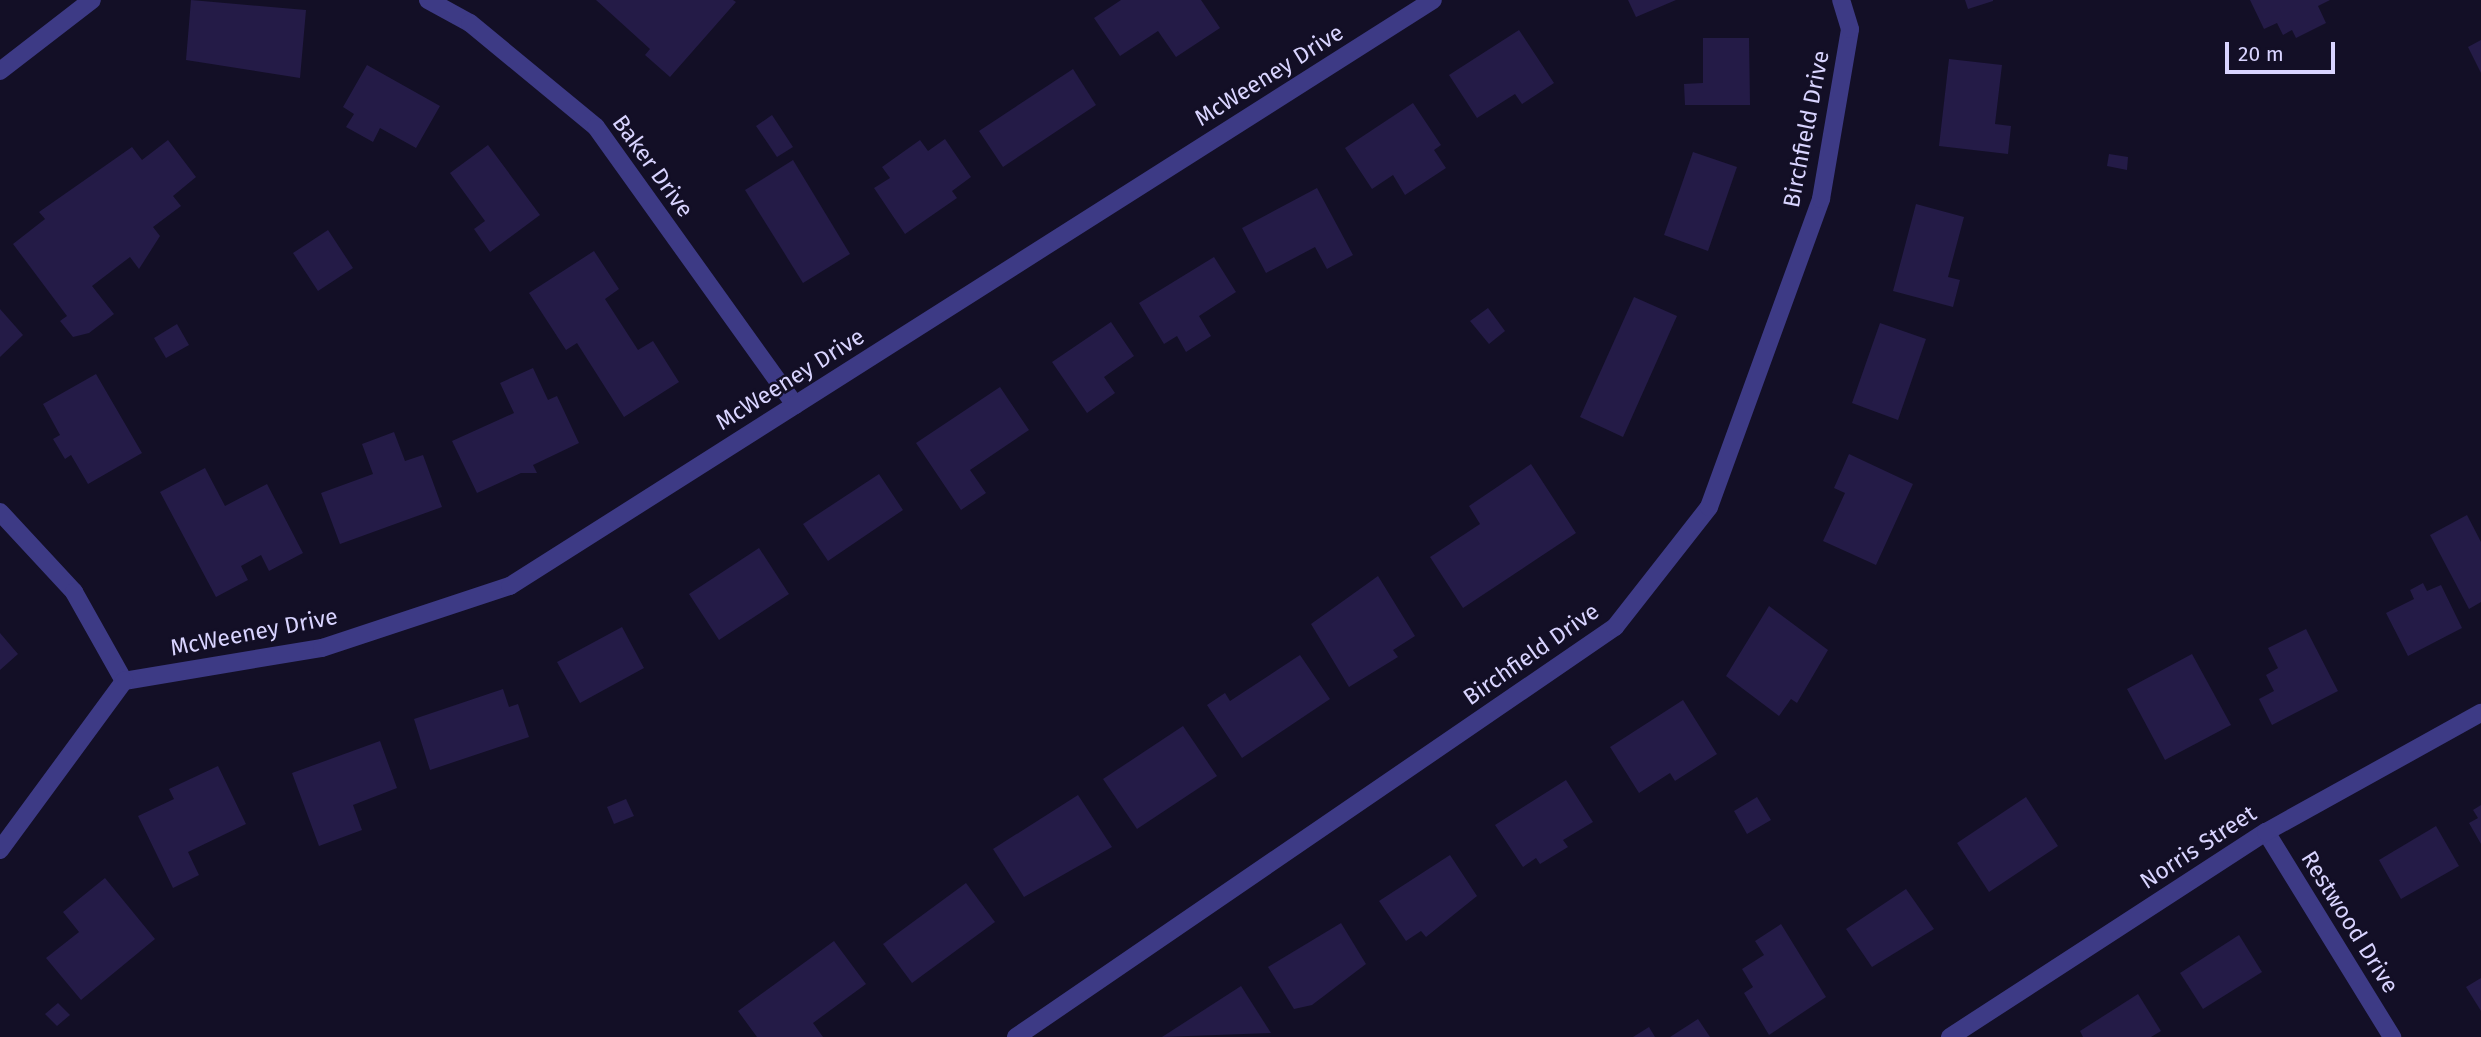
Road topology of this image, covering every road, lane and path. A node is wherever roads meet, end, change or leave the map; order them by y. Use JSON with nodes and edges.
{"nodes":[{"id":1,"x":92,"y":0,"type":"edge"},
{"id":2,"x":428,"y":0,"type":"edge"},
{"id":3,"x":1433,"y":0,"type":"edge"},
{"id":4,"x":1841,"y":0,"type":"edge"},
{"id":5,"x":0,"y":71,"type":"edge"},
{"id":6,"x":795,"y":405,"type":"junction"},
{"id":7,"x":0,"y":512,"type":"edge"},
{"id":8,"x":124,"y":681,"type":"junction"},
{"id":9,"x":2481,"y":713,"type":"edge"},
{"id":10,"x":2266,"y":832,"type":"junction"},
{"id":11,"x":0,"y":850,"type":"edge"},
{"id":12,"x":1016,"y":1037,"type":"edge"},
{"id":13,"x":1950,"y":1037,"type":"edge"},
{"id":14,"x":2392,"y":1037,"type":"edge"}],
"edges":[{"from":1,"to":5,"type":"street"},
{"from":2,"to":6,"type":"street","name":"Baker Drive"},
{"from":3,"to":6,"type":"street","name":"McWeeney Drive"},
{"from":4,"to":12,"type":"street","name":"Birchfield Drive"},
{"from":6,"to":8,"type":"street","name":"McWeeney Drive"},
{"from":7,"to":8,"type":"street"},
{"from":8,"to":11,"type":"street"},
{"from":9,"to":10,"type":"street","name":"Norris Street"},
{"from":10,"to":13,"type":"street","name":"Norris Street"},
{"from":10,"to":14,"type":"street","name":"Restwood Drive"}]}
